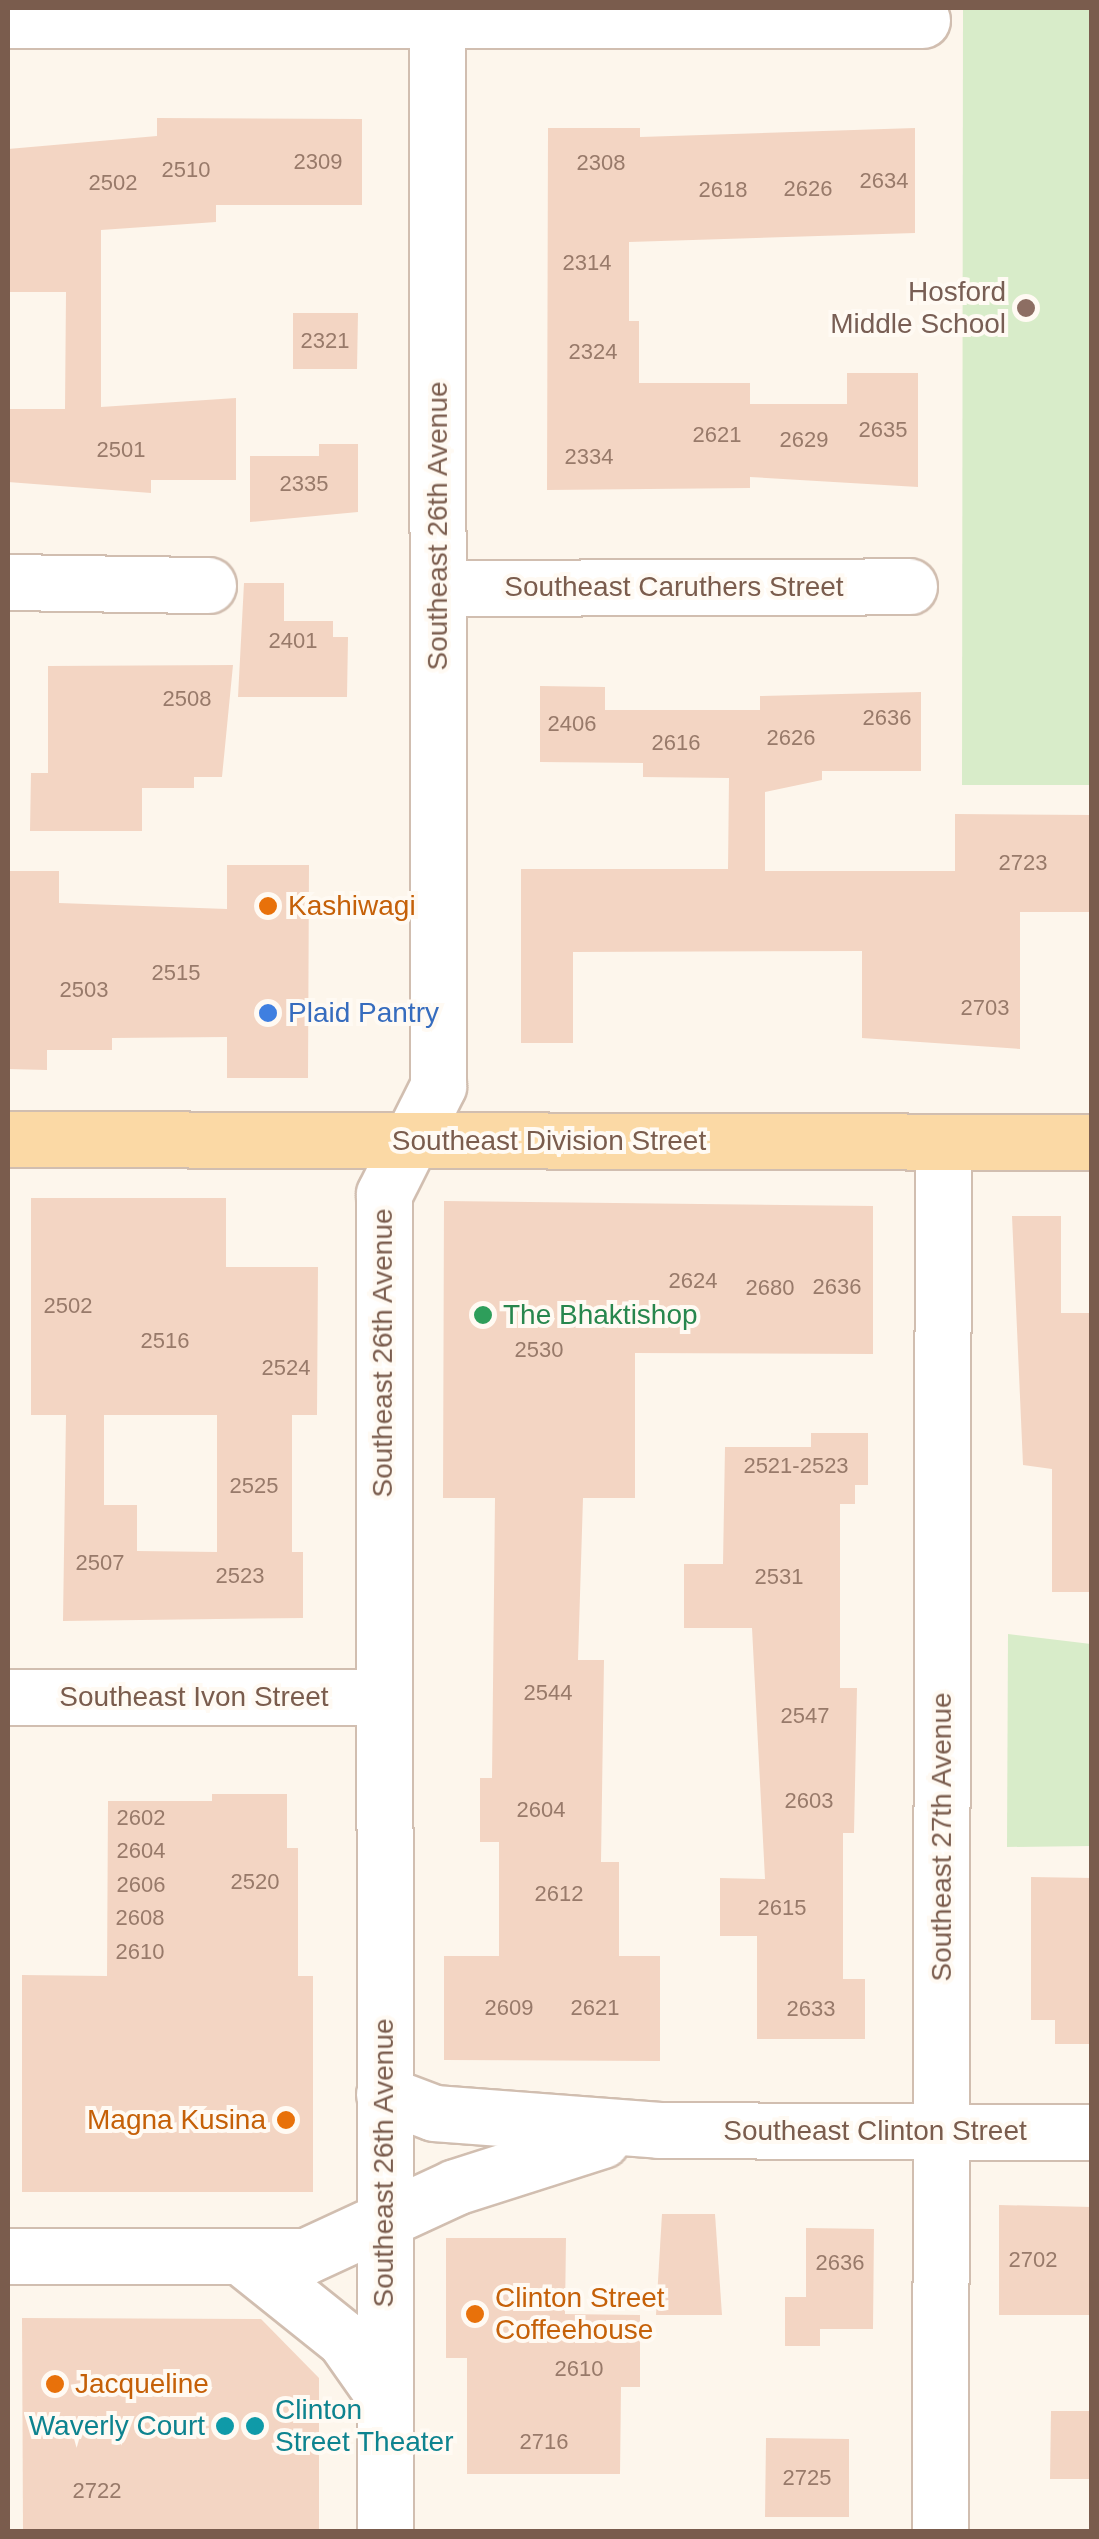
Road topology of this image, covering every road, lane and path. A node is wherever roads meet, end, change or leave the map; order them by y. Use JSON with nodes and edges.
{"nodes":[{"id":1,"x":437,"y":14,"type":"edge"},
{"id":2,"x":8,"y":20,"type":"edge"},
{"id":3,"x":922,"y":20,"type":"dead end"},
{"id":4,"x":8,"y":582,"type":"edge"},
{"id":5,"x":208,"y":585,"type":"dead end"},
{"id":6,"x":908,"y":586,"type":"dead end"},
{"id":7,"x":439,"y":588,"type":"junction"},
{"id":8,"x":8,"y":1139,"type":"edge"},
{"id":9,"x":410,"y":1140,"type":"junction"},
{"id":10,"x":943,"y":1142,"type":"junction"},
{"id":11,"x":1092,"y":1142,"type":"edge"},
{"id":12,"x":8,"y":1696,"type":"edge"},
{"id":13,"x":382,"y":1697,"type":"junction"},
{"id":14,"x":384,"y":2094,"type":"junction"},
{"id":15,"x":659,"y":2130,"type":"junction"},
{"id":16,"x":941,"y":2132,"type":"junction"},
{"id":17,"x":1092,"y":2132,"type":"edge"},
{"id":18,"x":384,"y":2221,"type":"junction"},
{"id":19,"x":8,"y":2256,"type":"edge"},
{"id":20,"x":244,"y":2259,"type":"junction"},
{"id":21,"x":384,"y":2396,"type":"junction"},
{"id":22,"x":384,"y":2532,"type":"edge"},
{"id":23,"x":940,"y":2532,"type":"edge"}],
"edges":[{"from":1,"to":2,"type":"street"},
{"from":1,"to":3,"type":"street"},
{"from":1,"to":7,"type":"street","name":"Southeast 26th Avenue"},
{"from":4,"to":5,"type":"street"},
{"from":6,"to":7,"type":"street","name":"Southeast Caruthers Street"},
{"from":7,"to":9,"type":"street","name":"Southeast 26th Avenue"},
{"from":8,"to":9,"type":"main road","name":"Southeast Division Street"},
{"from":9,"to":10,"type":"main road","name":"Southeast Division Street"},
{"from":9,"to":13,"type":"street","name":"Southeast 26th Avenue"},
{"from":10,"to":11,"type":"main road","name":"Southeast Division Street"},
{"from":10,"to":16,"type":"street","name":"Southeast 27th Avenue"},
{"from":12,"to":13,"type":"street","name":"Southeast Ivon Street"},
{"from":13,"to":14,"type":"street","name":"Southeast 26th Avenue"},
{"from":14,"to":15,"type":"street","name":"Southeast Clinton Street"},
{"from":14,"to":18,"type":"street","name":"Southeast 26th Avenue"},
{"from":15,"to":16,"type":"street","name":"Southeast Clinton Street"},
{"from":15,"to":18,"type":"street","name":"Southeast Clinton Street"},
{"from":16,"to":17,"type":"street","name":"Southeast Clinton Street"},
{"from":16,"to":23,"type":"street","name":"Southeast 27th Avenue"},
{"from":18,"to":20,"type":"street","name":"Southeast Clinton Street"},
{"from":18,"to":21,"type":"street","name":"Southeast 26th Avenue"},
{"from":19,"to":20,"type":"street","name":"Southeast Clinton Street"},
{"from":20,"to":21,"type":"street"},
{"from":21,"to":22,"type":"street","name":"Southeast 26th Avenue"}]}
